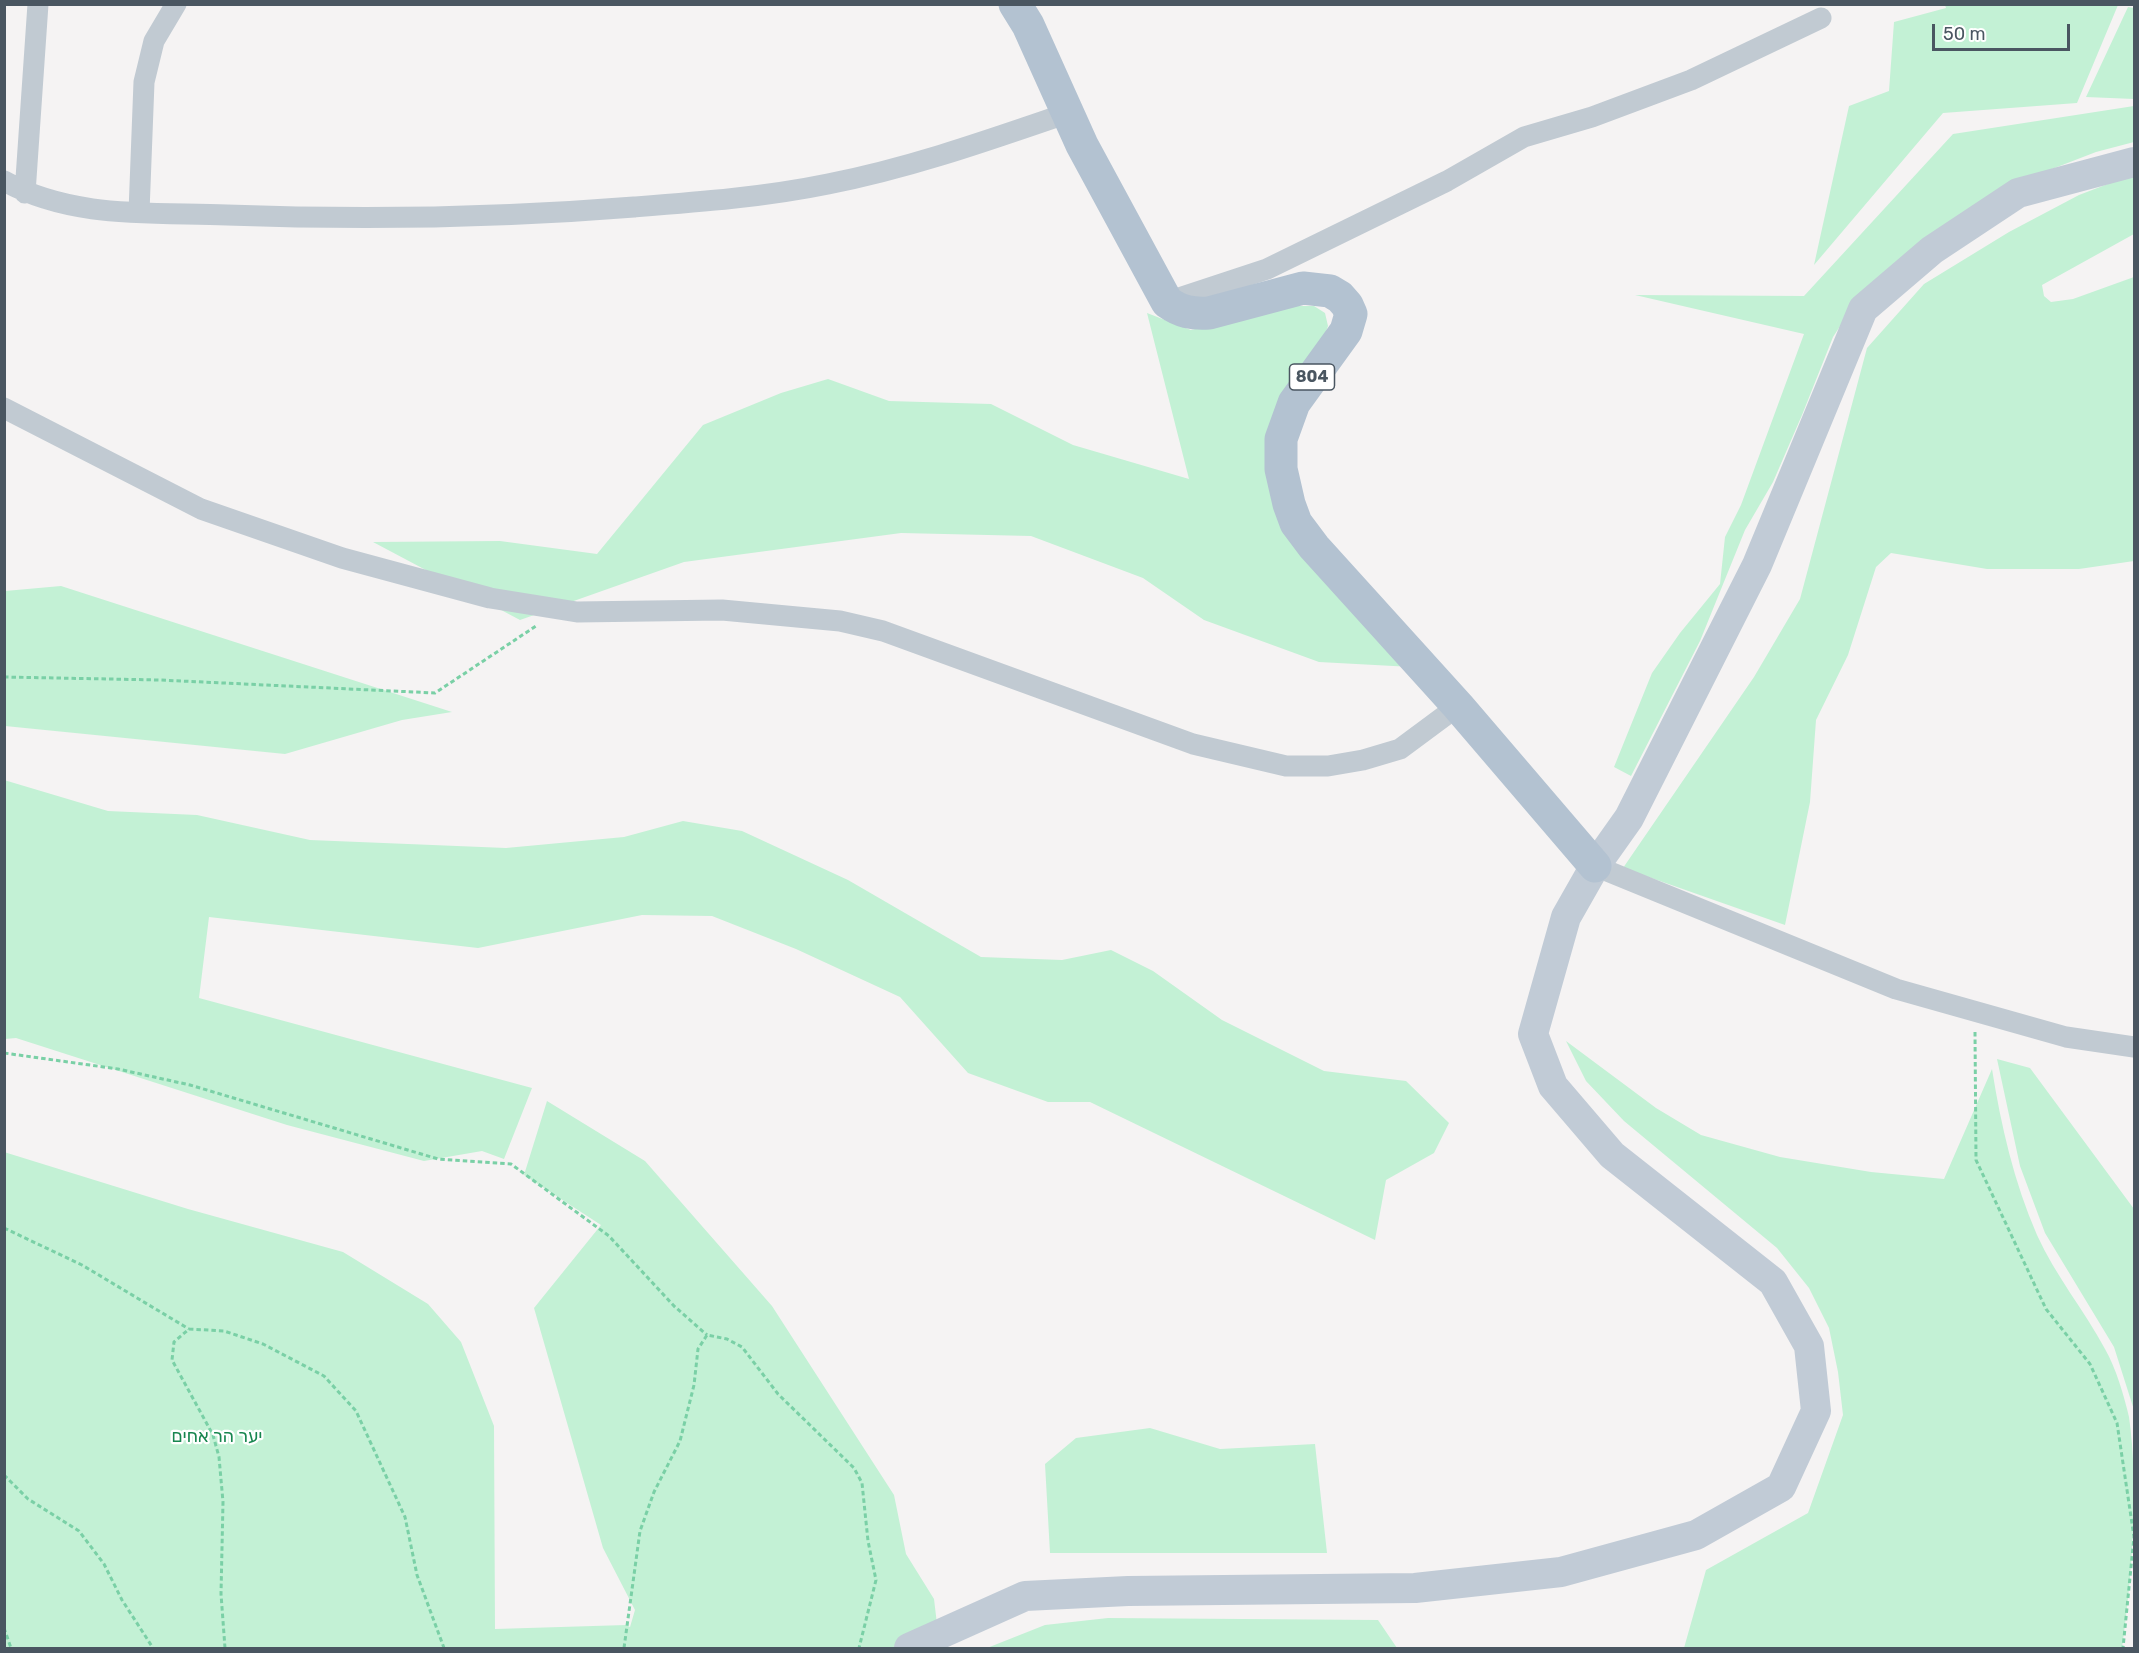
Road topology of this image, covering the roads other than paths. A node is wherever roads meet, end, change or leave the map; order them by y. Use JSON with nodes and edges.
{"nodes":[{"id":1,"x":38,"y":4,"type":"edge"},
{"id":2,"x":176,"y":4,"type":"edge"},
{"id":3,"x":1015,"y":4,"type":"edge"},
{"id":4,"x":1821,"y":18,"type":"dead end"},
{"id":5,"x":1068,"y":113,"type":"junction"},
{"id":6,"x":2134,"y":162,"type":"edge"},
{"id":7,"x":4,"y":181,"type":"edge"},
{"id":8,"x":25,"y":193,"type":"junction"},
{"id":9,"x":139,"y":212,"type":"junction"},
{"id":10,"x":1167,"y":302,"type":"junction"},
{"id":11,"x":4,"y":408,"type":"edge"},
{"id":12,"x":1458,"y":706,"type":"junction"},
{"id":13,"x":1595,"y":866,"type":"junction"},
{"id":14,"x":2134,"y":1047,"type":"edge"},
{"id":15,"x":909,"y":1648,"type":"edge"}],
"edges":[{"from":1,"to":8,"type":"street"},
{"from":2,"to":9,"type":"street"},
{"from":3,"to":5,"type":"main road"},
{"from":4,"to":10,"type":"street"},
{"from":5,"to":9,"type":"street"},
{"from":5,"to":10,"type":"main road"},
{"from":6,"to":13,"type":"main road"},
{"from":7,"to":8,"type":"street"},
{"from":8,"to":9,"type":"street"},
{"from":10,"to":12,"type":"main road","number":"804"},
{"from":11,"to":12,"type":"street"},
{"from":12,"to":13,"type":"main road","number":"804"},
{"from":13,"to":14,"type":"street"},
{"from":13,"to":15,"type":"main road"}]}
